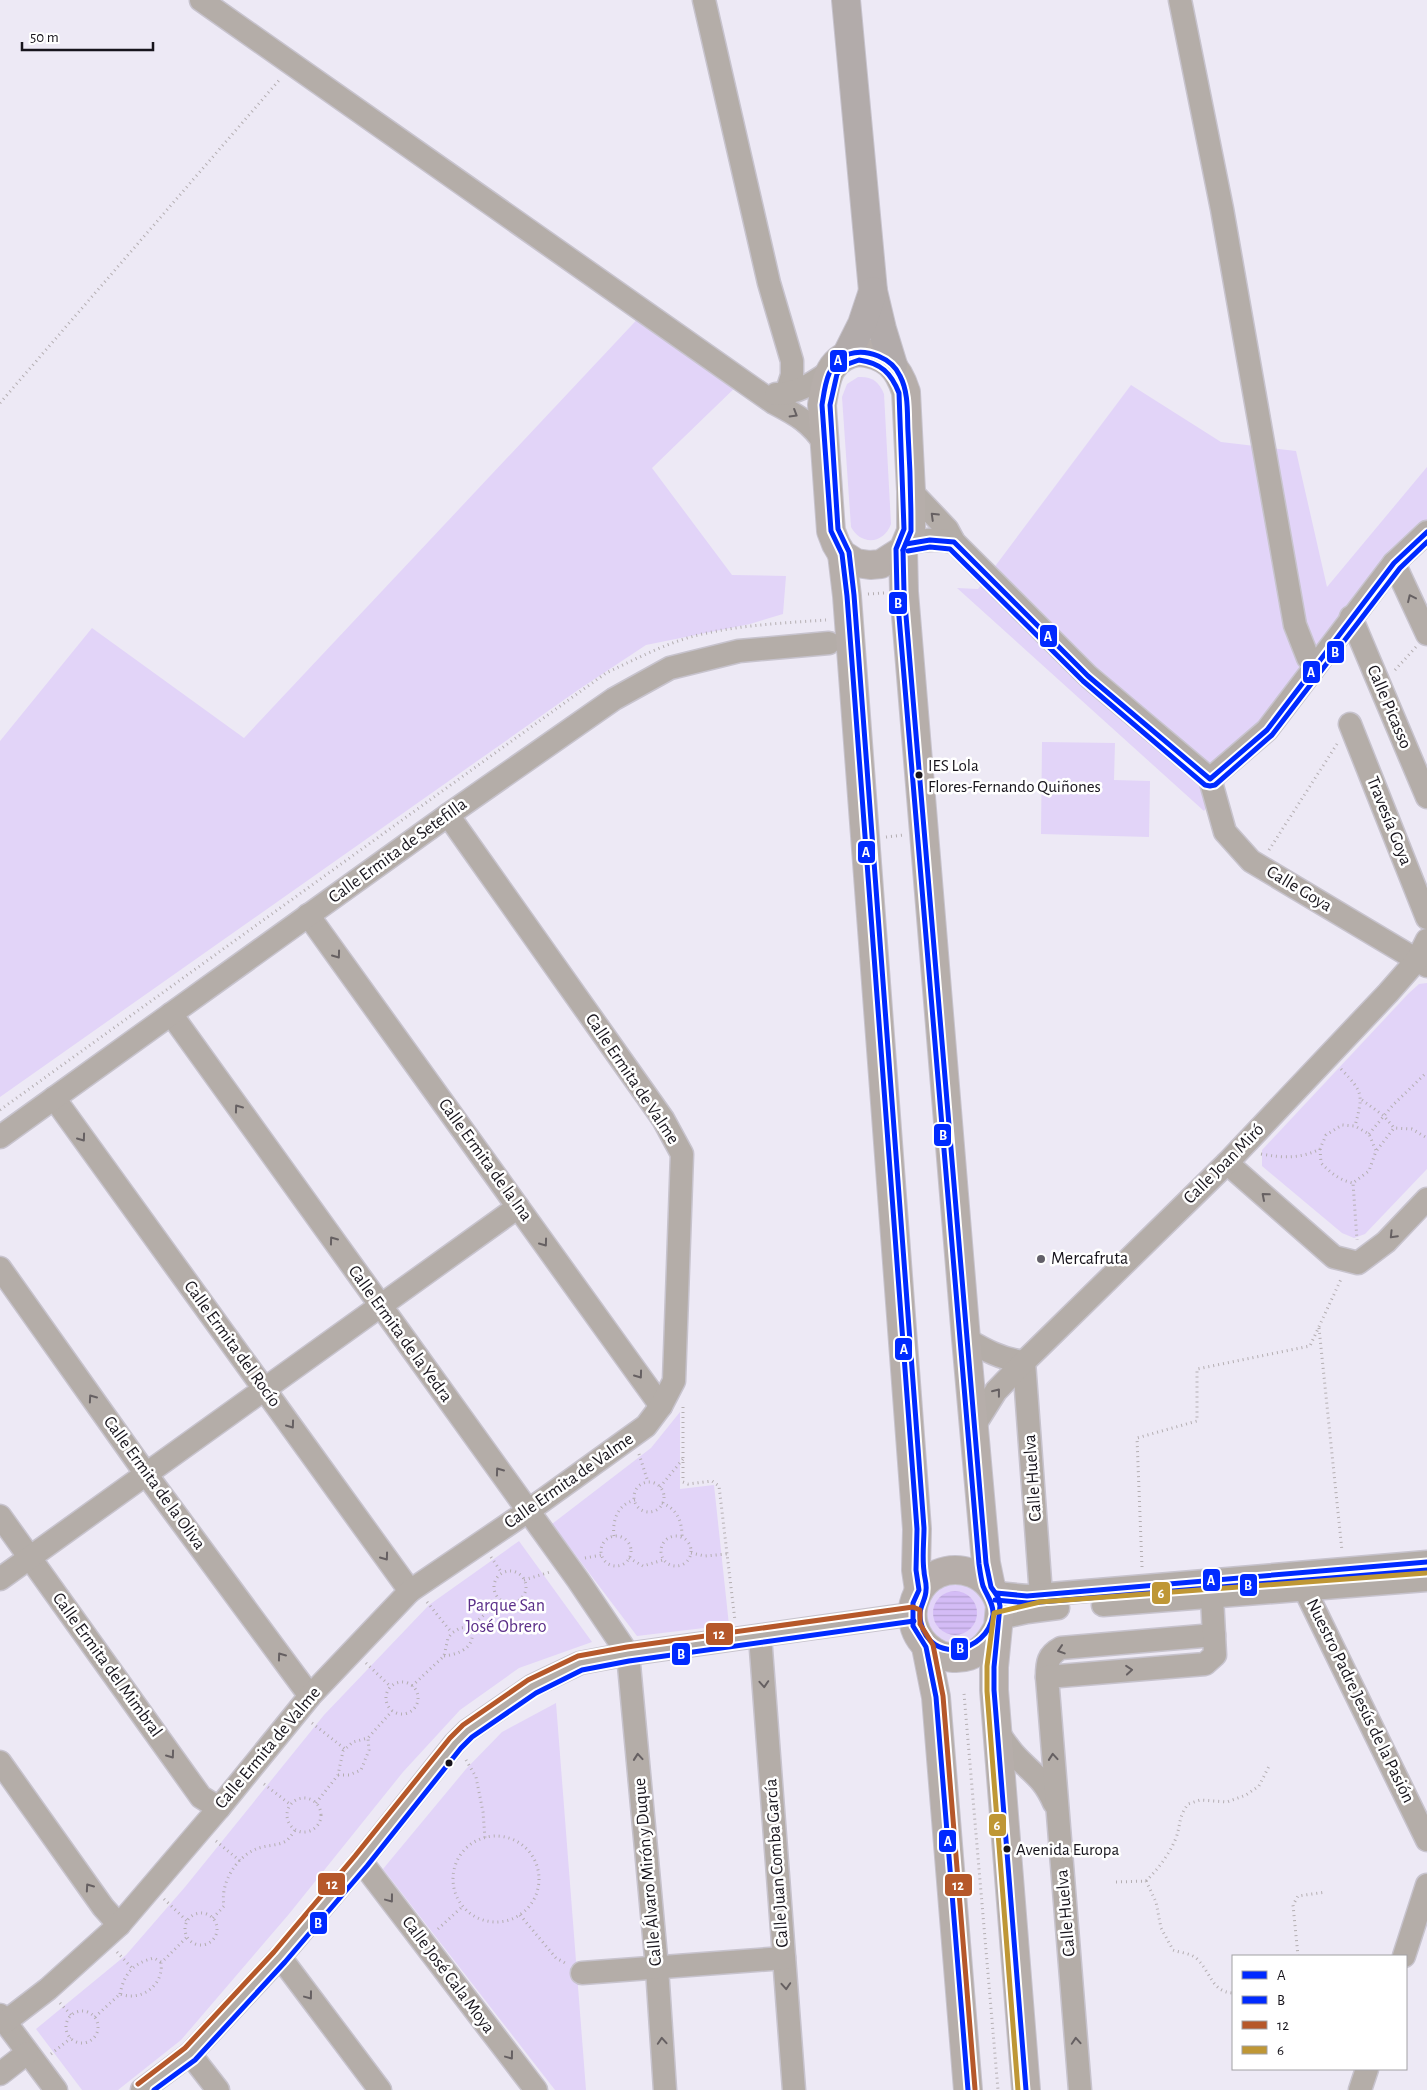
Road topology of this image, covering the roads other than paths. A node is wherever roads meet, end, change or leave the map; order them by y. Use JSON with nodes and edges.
{"nodes":[{"id":1,"x":201,"y":0,"type":"edge"},
{"id":2,"x":704,"y":0,"type":"edge"},
{"id":3,"x":846,"y":0,"type":"edge"},
{"id":4,"x":1180,"y":0,"type":"edge"},
{"id":5,"x":873,"y":291,"type":"junction"},
{"id":6,"x":792,"y":361,"type":"junction"},
{"id":7,"x":893,"y":365,"type":"junction"},
{"id":8,"x":832,"y":368,"type":"junction"},
{"id":9,"x":757,"y":390,"type":"junction"},
{"id":10,"x":786,"y":394,"type":"junction"},
{"id":11,"x":825,"y":444,"type":"junction"},
{"id":12,"x":911,"y":491,"type":"junction"},
{"id":13,"x":1427,"y":532,"type":"edge"},
{"id":14,"x":954,"y":542,"type":"junction"},
{"id":15,"x":905,"y":547,"type":"junction"},
{"id":16,"x":842,"y":554,"type":"junction"},
{"id":17,"x":1394,"y":563,"type":"junction"},
{"id":18,"x":837,"y":611,"type":"junction"},
{"id":19,"x":1351,"y":617,"type":"junction"},
{"id":20,"x":1427,"y":634,"type":"edge"},
{"id":21,"x":829,"y":643,"type":"junction"},
{"id":22,"x":852,"y":663,"type":"junction"},
{"id":23,"x":1315,"y":665,"type":"junction"},
{"id":24,"x":1350,"y":724,"type":"dead end"},
{"id":25,"x":1210,"y":779,"type":"junction"},
{"id":26,"x":1427,"y":797,"type":"edge"},
{"id":27,"x":448,"y":815,"type":"junction"},
{"id":28,"x":308,"y":915,"type":"junction"},
{"id":29,"x":1427,"y":918,"type":"edge"},
{"id":30,"x":1427,"y":940,"type":"edge"},
{"id":31,"x":1422,"y":963,"type":"edge"},
{"id":32,"x":171,"y":1014,"type":"junction"},
{"id":33,"x":54,"y":1098,"type":"junction"},
{"id":34,"x":0,"y":1137,"type":"edge"},
{"id":35,"x":1234,"y":1156,"type":"junction"},
{"id":36,"x":1427,"y":1199,"type":"edge"},
{"id":37,"x":518,"y":1207,"type":"junction"},
{"id":38,"x":0,"y":1268,"type":"edge"},
{"id":39,"x":380,"y":1306,"type":"junction"},
{"id":40,"x":966,"y":1338,"type":"junction"},
{"id":41,"x":1024,"y":1362,"type":"junction"},
{"id":42,"x":265,"y":1388,"type":"junction"},
{"id":43,"x":664,"y":1400,"type":"junction"},
{"id":44,"x":974,"y":1426,"type":"junction"},
{"id":45,"x":146,"y":1474,"type":"junction"},
{"id":46,"x":528,"y":1511,"type":"junction"},
{"id":47,"x":0,"y":1516,"type":"edge"},
{"id":48,"x":30,"y":1557,"type":"junction"},
{"id":49,"x":1427,"y":1562,"type":"edge"},
{"id":50,"x":0,"y":1579,"type":"edge"},
{"id":51,"x":1427,"y":1580,"type":"edge"},
{"id":52,"x":412,"y":1589,"type":"junction"},
{"id":53,"x":1305,"y":1590,"type":"junction"},
{"id":54,"x":1041,"y":1594,"type":"junction"},
{"id":55,"x":1212,"y":1596,"type":"junction"},
{"id":56,"x":916,"y":1602,"type":"junction"},
{"id":57,"x":996,"y":1606,"type":"junction"},
{"id":58,"x":760,"y":1636,"type":"junction"},
{"id":59,"x":926,"y":1647,"type":"junction"},
{"id":60,"x":628,"y":1654,"type":"junction"},
{"id":61,"x":303,"y":1704,"type":"junction"},
{"id":62,"x":998,"y":1732,"type":"junction"},
{"id":63,"x":0,"y":1762,"type":"edge"},
{"id":64,"x":219,"y":1808,"type":"junction"},
{"id":65,"x":1058,"y":1814,"type":"junction"},
{"id":66,"x":1427,"y":1840,"type":"edge"},
{"id":67,"x":361,"y":1861,"type":"junction"},
{"id":68,"x":1427,"y":1885,"type":"edge"},
{"id":69,"x":119,"y":1925,"type":"junction"},
{"id":70,"x":1404,"y":1955,"type":"edge"},
{"id":71,"x":280,"y":1957,"type":"junction"},
{"id":72,"x":784,"y":1958,"type":"junction"},
{"id":73,"x":657,"y":1968,"type":"junction"},
{"id":74,"x":582,"y":1973,"type":"road end"},
{"id":75,"x":3,"y":2019,"type":"edge"},
{"id":76,"x":27,"y":2053,"type":"junction"},
{"id":77,"x":190,"y":2054,"type":"junction"},
{"id":78,"x":1367,"y":2070,"type":"edge"},
{"id":79,"x":0,"y":2074,"type":"edge"},
{"id":80,"x":56,"y":2090,"type":"edge"},
{"id":81,"x":142,"y":2090,"type":"edge"},
{"id":82,"x":218,"y":2090,"type":"edge"},
{"id":83,"x":380,"y":2090,"type":"edge"},
{"id":84,"x":536,"y":2090,"type":"edge"},
{"id":85,"x":665,"y":2090,"type":"edge"},
{"id":86,"x":794,"y":2090,"type":"edge"},
{"id":87,"x":968,"y":2090,"type":"edge"},
{"id":88,"x":1026,"y":2090,"type":"edge"},
{"id":89,"x":1080,"y":2090,"type":"edge"},
{"id":90,"x":1360,"y":2090,"type":"edge"}],
"edges":[{"from":1,"to":9,"type":"street"},
{"from":2,"to":6,"type":"street"},
{"from":3,"to":5,"type":"highway"},
{"from":4,"to":23,"type":"street"},
{"from":5,"to":7,"type":"highway"},
{"from":5,"to":8,"type":"highway"},
{"from":6,"to":8,"type":"street"},
{"from":6,"to":10,"type":"street"},
{"from":7,"to":8,"type":"main road"},
{"from":7,"to":12,"type":"main road"},
{"from":8,"to":10,"type":"street"},
{"from":8,"to":11,"type":"main road"},
{"from":9,"to":10,"type":"street"},
{"from":9,"to":11,"type":"street","one_way":true},
{"from":11,"to":16,"type":"main road"},
{"from":14,"to":12,"type":"street","one_way":true},
{"from":12,"to":15,"type":"main road"},
{"from":13,"to":17,"type":"street"},
{"from":14,"to":15,"type":"street"},
{"from":14,"to":25,"type":"street"},
{"from":15,"to":16,"type":"main road"},
{"from":15,"to":40,"type":"main road"},
{"from":16,"to":18,"type":"main road"},
{"from":17,"to":19,"type":"street"},
{"from":20,"to":17,"type":"street","one_way":true},
{"from":18,"to":21,"type":"street"},
{"from":18,"to":22,"type":"main road"},
{"from":19,"to":23,"type":"street"},
{"from":19,"to":26,"type":"street","name":"Calle Picasso"},
{"from":21,"to":22,"type":"street"},
{"from":21,"to":27,"type":"street","name":"Calle Ermita de Setefilla"},
{"from":22,"to":56,"type":"main road"},
{"from":23,"to":25,"type":"street"},
{"from":24,"to":29,"type":"street","name":"Travesía Goya"},
{"from":25,"to":31,"type":"street","name":"Calle Goya"},
{"from":27,"to":28,"type":"street","name":"Calle Ermita de Setefilla"},
{"from":27,"to":43,"type":"street","name":"Calle Ermita de Valme"},
{"from":28,"to":32,"type":"street","name":"Calle Ermita de Setefilla"},
{"from":28,"to":37,"type":"street","name":"Calle Ermita de la Ina","one_way":true},
{"from":30,"to":31,"type":"street"},
{"from":31,"to":35,"type":"street","name":"Calle Joan Miró"},
{"from":32,"to":33,"type":"street","name":"Calle Ermita de Setefilla"},
{"from":39,"to":32,"type":"street","name":"Calle Ermita de la Yedra","one_way":true},
{"from":33,"to":34,"type":"street","name":"Calle Ermita de Setefilla"},
{"from":33,"to":42,"type":"street","name":"Calle Ermita del Rocío","one_way":true},
{"from":36,"to":35,"type":"street","one_way":true},
{"from":35,"to":41,"type":"street","name":"Calle Joan Miró"},
{"from":37,"to":39,"type":"street"},
{"from":37,"to":43,"type":"street","name":"Calle Ermita de la Ina","one_way":true},
{"from":45,"to":38,"type":"street","name":"Calle Ermita de la Oliva","one_way":true},
{"from":39,"to":42,"type":"street"},
{"from":46,"to":39,"type":"street","name":"Calle Ermita de la Yedra","one_way":true},
{"from":40,"to":41,"type":"street"},
{"from":40,"to":44,"type":"main road"},
{"from":44,"to":41,"type":"street","name":"Calle Joan Miró","one_way":true},
{"from":41,"to":54,"type":"street","name":"Calle Huelva"},
{"from":42,"to":45,"type":"street"},
{"from":42,"to":52,"type":"street","name":"Calle Ermita del Rocío","one_way":true},
{"from":43,"to":46,"type":"street","name":"Calle Ermita de Valme"},
{"from":44,"to":57,"type":"main road"},
{"from":45,"to":48,"type":"street"},
{"from":61,"to":45,"type":"street","name":"Calle Ermita de la Oliva","one_way":true},
{"from":46,"to":52,"type":"street","name":"Calle Ermita de Valme"},
{"from":46,"to":60,"type":"street","name":"Calle Ermita de la Yedra"},
{"from":47,"to":48,"type":"street","name":"Calle Ermita del Mimbral"},
{"from":48,"to":50,"type":"street"},
{"from":48,"to":64,"type":"street","name":"Calle Ermita del Mimbral","one_way":true},
{"from":49,"to":54,"type":"street"},
{"from":51,"to":53,"type":"street"},
{"from":52,"to":61,"type":"street","name":"Calle Ermita de Valme"},
{"from":53,"to":55,"type":"street"},
{"from":53,"to":66,"type":"street","name":"Nuestro Padre Jesús de la Pasión"},
{"from":54,"to":57,"type":"street"},
{"from":55,"to":57,"type":"street"},
{"from":65,"to":55,"type":"street","name":"Calle Huelva","one_way":true},
{"from":56,"to":57,"type":"main road"},
{"from":56,"to":58,"type":"street"},
{"from":56,"to":59,"type":"main road"},
{"from":57,"to":59,"type":"main road"},
{"from":57,"to":62,"type":"main road"},
{"from":58,"to":60,"type":"street"},
{"from":58,"to":72,"type":"street","name":"Calle Juan Comba García","one_way":true},
{"from":59,"to":87,"type":"main road"},
{"from":60,"to":67,"type":"street"},
{"from":73,"to":60,"type":"street","name":"Calle Álvaro Mirón y Duque","one_way":true},
{"from":61,"to":64,"type":"street","name":"Calle Ermita de Valme"},
{"from":62,"to":65,"type":"street"},
{"from":62,"to":88,"type":"main road"},
{"from":69,"to":63,"type":"street","one_way":true},
{"from":64,"to":69,"type":"street","name":"Calle Ermita de Valme"},
{"from":89,"to":65,"type":"street","name":"Calle Huelva","one_way":true},
{"from":67,"to":71,"type":"street"},
{"from":67,"to":84,"type":"street","name":"Calle José Cala Moya","one_way":true},
{"from":68,"to":70,"type":"street"},
{"from":69,"to":75,"type":"street","name":"Calle Ermita de Valme"},
{"from":71,"to":77,"type":"street"},
{"from":71,"to":83,"type":"street","one_way":true},
{"from":72,"to":73,"type":"street"},
{"from":72,"to":86,"type":"street","name":"Calle Juan Comba García","one_way":true},
{"from":73,"to":74,"type":"street"},
{"from":85,"to":73,"type":"street","name":"Calle Álvaro Mirón y Duque","one_way":true},
{"from":75,"to":76,"type":"street"},
{"from":76,"to":79,"type":"street"},
{"from":76,"to":80,"type":"street"},
{"from":77,"to":81,"type":"street"},
{"from":77,"to":82,"type":"street"},
{"from":78,"to":90,"type":"street"}]}
